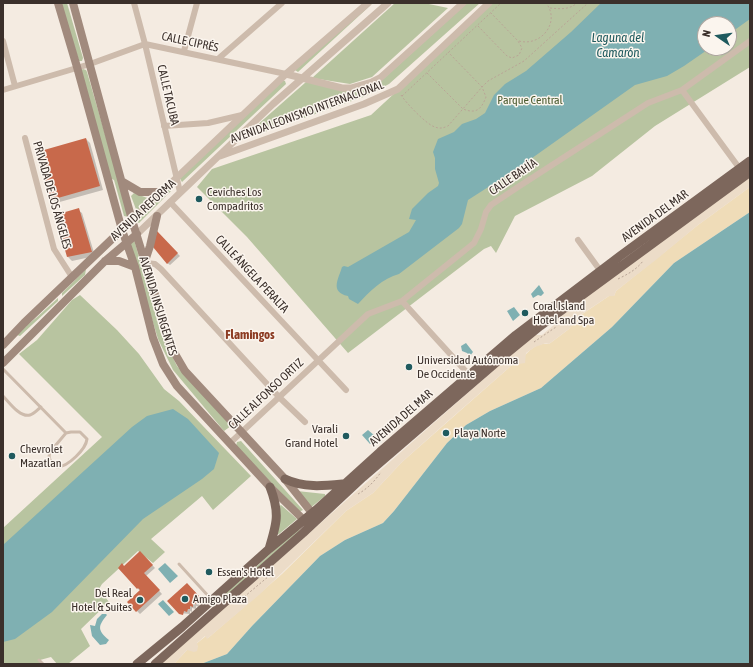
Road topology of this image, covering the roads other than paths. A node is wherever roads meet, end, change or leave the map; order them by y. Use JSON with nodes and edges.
{"nodes":[{"id":1,"x":58,"y":3,"type":"edge"},
{"id":2,"x":73,"y":3,"type":"edge"},
{"id":3,"x":134,"y":3,"type":"edge"},
{"id":4,"x":198,"y":3,"type":"edge"},
{"id":5,"x":282,"y":3,"type":"edge"},
{"id":6,"x":368,"y":3,"type":"edge"},
{"id":7,"x":388,"y":3,"type":"edge"},
{"id":8,"x":463,"y":3,"type":"edge"},
{"id":9,"x":489,"y":3,"type":"edge"},
{"id":10,"x":3,"y":41,"type":"edge"},
{"id":11,"x":750,"y":41,"type":"edge"},
{"id":12,"x":145,"y":44,"type":"junction"},
{"id":13,"x":184,"y":51,"type":"junction"},
{"id":14,"x":218,"y":59,"type":"junction"},
{"id":15,"x":90,"y":64,"type":"junction"},
{"id":16,"x":77,"y":67,"type":"junction"},
{"id":17,"x":286,"y":74,"type":"junction"},
{"id":18,"x":304,"y":78,"type":"junction"},
{"id":19,"x":15,"y":86,"type":"junction"},
{"id":20,"x":3,"y":90,"type":"edge"},
{"id":21,"x":682,"y":90,"type":"junction"},
{"id":22,"x":242,"y":115,"type":"junction"},
{"id":23,"x":164,"y":126,"type":"junction"},
{"id":24,"x":25,"y":138,"type":"dead end"},
{"id":25,"x":218,"y":156,"type":"junction"},
{"id":26,"x":750,"y":161,"type":"edge"},
{"id":27,"x":745,"y":173,"type":"edge"},
{"id":28,"x":176,"y":179,"type":"junction"},
{"id":29,"x":123,"y":182,"type":"junction"},
{"id":30,"x":161,"y":192,"type":"junction"},
{"id":31,"x":180,"y":192,"type":"junction"},
{"id":32,"x":170,"y":202,"type":"junction"},
{"id":33,"x":157,"y":216,"type":"junction"},
{"id":34,"x":132,"y":220,"type":"junction"},
{"id":35,"x":122,"y":230,"type":"junction"},
{"id":36,"x":137,"y":234,"type":"junction"},
{"id":37,"x":578,"y":240,"type":"dead end"},
{"id":38,"x":126,"y":243,"type":"junction"},
{"id":39,"x":105,"y":260,"type":"junction"},
{"id":40,"x":146,"y":262,"type":"junction"},
{"id":41,"x":135,"y":267,"type":"junction"},
{"id":42,"x":600,"y":271,"type":"junction"},
{"id":43,"x":72,"y":277,"type":"junction"},
{"id":44,"x":610,"y":281,"type":"junction"},
{"id":45,"x":57,"y":292,"type":"junction"},
{"id":46,"x":402,"y":301,"type":"junction"},
{"id":47,"x":65,"y":302,"type":"junction"},
{"id":48,"x":5,"y":343,"type":"edge"},
{"id":49,"x":16,"y":349,"type":"junction"},
{"id":50,"x":318,"y":360,"type":"junction"},
{"id":51,"x":3,"y":362,"type":"edge"},
{"id":52,"x":3,"y":369,"type":"edge"},
{"id":53,"x":471,"y":378,"type":"junction"},
{"id":54,"x":346,"y":390,"type":"dead end"},
{"id":55,"x":3,"y":396,"type":"edge"},
{"id":56,"x":279,"y":397,"type":"junction"},
{"id":57,"x":40,"y":407,"type":"junction"},
{"id":58,"x":305,"y":422,"type":"dead end"},
{"id":59,"x":240,"y":432,"type":"junction"},
{"id":60,"x":66,"y":433,"type":"junction"},
{"id":61,"x":230,"y":443,"type":"junction"},
{"id":62,"x":285,"y":479,"type":"junction"},
{"id":63,"x":343,"y":484,"type":"junction"},
{"id":64,"x":270,"y":487,"type":"junction"},
{"id":65,"x":315,"y":516,"type":"junction"},
{"id":66,"x":307,"y":523,"type":"junction"},
{"id":67,"x":269,"y":549,"type":"junction"},
{"id":68,"x":179,"y":564,"type":"dead end"},
{"id":69,"x":212,"y":600,"type":"junction"},
{"id":70,"x":216,"y":610,"type":"junction"},
{"id":71,"x":40,"y":660,"type":"dead end"},
{"id":72,"x":43,"y":664,"type":"edge"},
{"id":73,"x":137,"y":664,"type":"edge"},
{"id":74,"x":155,"y":664,"type":"edge"}],
"edges":[{"from":1,"to":16,"type":"main road","name":"AVENIDA INSURGENTES"},
{"from":2,"to":15,"type":"main road","name":"AVENIDA INSURGENTES"},
{"from":3,"to":12,"type":"street","name":"CALLE TACUBA"},
{"from":4,"to":13,"type":"street"},
{"from":5,"to":14,"type":"street"},
{"from":6,"to":17,"type":"street","name":"AVENIDA REFORMA"},
{"from":7,"to":18,"type":"street","name":"AVENIDA REFORMA"},
{"from":8,"to":18,"type":"street","name":"AVENIDA LEONISMO INTERNACIONAL"},
{"from":9,"to":25,"type":"street","name":"AVENIDA LEONISMO INTERNACIONAL"},
{"from":10,"to":19,"type":"street"},
{"from":11,"to":21,"type":"street","name":"CALLE BAHÍA"},
{"from":12,"to":13,"type":"street","name":"CALLE CIPRÉS"},
{"from":12,"to":15,"type":"street","name":"CALLE CIPRÉS"},
{"from":12,"to":23,"type":"street","name":"CALLE TACUBA"},
{"from":13,"to":14,"type":"street","name":"CALLE CIPRÉS"},
{"from":14,"to":17,"type":"street","name":"CALLE CIPRÉS"},
{"from":15,"to":16,"type":"street"},
{"from":15,"to":29,"type":"main road","name":"AVENIDA INSURGENTES"},
{"from":16,"to":19,"type":"street"},
{"from":16,"to":35,"type":"main road","name":"AVENIDA INSURGENTES"},
{"from":17,"to":18,"type":"street"},
{"from":17,"to":22,"type":"street","name":"AVENIDA REFORMA"},
{"from":18,"to":25,"type":"street","name":"AVENIDA REFORMA"},
{"from":19,"to":20,"type":"street"},
{"from":21,"to":27,"type":"street"},
{"from":21,"to":46,"type":"street","name":"CALLE BAHÍA"},
{"from":22,"to":23,"type":"street"},
{"from":22,"to":28,"type":"street","name":"AVENIDA REFORMA"},
{"from":23,"to":28,"type":"street","name":"CALLE TACUBA"},
{"from":24,"to":43,"type":"street","name":"PRIVADA DE LOS ÁNGELES"},
{"from":25,"to":31,"type":"street","name":"AVENIDA REFORMA"},
{"from":26,"to":27,"type":"main road","name":"AVENIDA DEL MAR"},
{"from":27,"to":42,"type":"main road","name":"AVENIDA DEL MAR"},
{"from":27,"to":44,"type":"main road","name":"AVENIDA DEL MAR"},
{"from":28,"to":30,"type":"street","name":"AVENIDA REFORMA"},
{"from":28,"to":31,"type":"street","name":"CALLE TACUBA"},
{"from":29,"to":30,"type":"main road"},
{"from":29,"to":34,"type":"main road","name":"AVENIDA INSURGENTES"},
{"from":30,"to":34,"type":"street","name":"AVENIDA REFORMA"},
{"from":31,"to":32,"type":"street","name":"AVENIDA REFORMA"},
{"from":32,"to":33,"type":"street","name":"AVENIDA REFORMA"},
{"from":32,"to":50,"type":"street","name":"CALLE ÁNGELA PERALTA"},
{"from":33,"to":36,"type":"street","name":"AVENIDA REFORMA"},
{"from":33,"to":40,"type":"main road"},
{"from":34,"to":35,"type":"main road","name":"AVENIDA REFORMA"},
{"from":34,"to":36,"type":"main road","name":"AVENIDA INSURGENTES"},
{"from":35,"to":38,"type":"main road","name":"AVENIDA INSURGENTES"},
{"from":35,"to":43,"type":"main road","name":"AVENIDA REFORMA"},
{"from":36,"to":38,"type":"main road","name":"AVENIDA REFORMA"},
{"from":36,"to":40,"type":"main road","name":"AVENIDA INSURGENTES"},
{"from":37,"to":42,"type":"street"},
{"from":38,"to":39,"type":"main road","name":"AVENIDA REFORMA"},
{"from":38,"to":41,"type":"main road","name":"AVENIDA INSURGENTES"},
{"from":39,"to":41,"type":"main road"},
{"from":39,"to":47,"type":"main road","name":"AVENIDA REFORMA"},
{"from":40,"to":56,"type":"street"},
{"from":40,"to":59,"type":"main road","name":"AVENIDA INSURGENTES"},
{"from":41,"to":61,"type":"main road","name":"AVENIDA INSURGENTES"},
{"from":42,"to":44,"type":"street"},
{"from":42,"to":53,"type":"main road","name":"AVENIDA DEL MAR"},
{"from":43,"to":45,"type":"main road","name":"AVENIDA REFORMA"},
{"from":44,"to":53,"type":"main road","name":"AVENIDA DEL MAR"},
{"from":45,"to":47,"type":"main road"},
{"from":45,"to":48,"type":"main road","name":"AVENIDA REFORMA"},
{"from":46,"to":50,"type":"street","name":"CALLE BAHÍA"},
{"from":46,"to":53,"type":"street"},
{"from":47,"to":49,"type":"main road","name":"AVENIDA REFORMA"},
{"from":48,"to":49,"type":"main road"},
{"from":49,"to":51,"type":"main road","name":"AVENIDA REFORMA"},
{"from":50,"to":54,"type":"street","name":"CALLE ÁNGELA PERALTA"},
{"from":50,"to":56,"type":"street","name":"CALLE ALFONSO ORTIZ"},
{"from":52,"to":57,"type":"lane"},
{"from":53,"to":63,"type":"main road","name":"AVENIDA DEL MAR"},
{"from":53,"to":65,"type":"main road","name":"AVENIDA DEL MAR"},
{"from":55,"to":57,"type":"lane"},
{"from":56,"to":58,"type":"street"},
{"from":56,"to":59,"type":"street","name":"CALLE ALFONSO ORTIZ"},
{"from":57,"to":60,"type":"lane"},
{"from":59,"to":61,"type":"street","name":"CALLE ALFONSO ORTIZ"},
{"from":59,"to":62,"type":"main road","name":"AVENIDA INSURGENTES"},
{"from":60,"to":60,"type":"lane"},
{"from":61,"to":64,"type":"main road","name":"AVENIDA INSURGENTES"},
{"from":62,"to":63,"type":"main road"},
{"from":62,"to":65,"type":"main road","name":"AVENIDA INSURGENTES"},
{"from":63,"to":65,"type":"main road","name":"AVENIDA DEL MAR"},
{"from":64,"to":66,"type":"main road","name":"AVENIDA INSURGENTES"},
{"from":64,"to":67,"type":"main road"},
{"from":65,"to":66,"type":"main road","name":"AVENIDA DEL MAR"},
{"from":66,"to":67,"type":"main road","name":"AVENIDA DEL MAR"},
{"from":66,"to":70,"type":"main road","name":"AVENIDA DEL MAR"},
{"from":67,"to":69,"type":"main road","name":"AVENIDA DEL MAR"},
{"from":68,"to":69,"type":"lane"},
{"from":69,"to":70,"type":"lane"},
{"from":69,"to":73,"type":"main road","name":"AVENIDA DEL MAR"},
{"from":70,"to":74,"type":"main road","name":"AVENIDA DEL MAR"},
{"from":71,"to":72,"type":"lane"}]}
